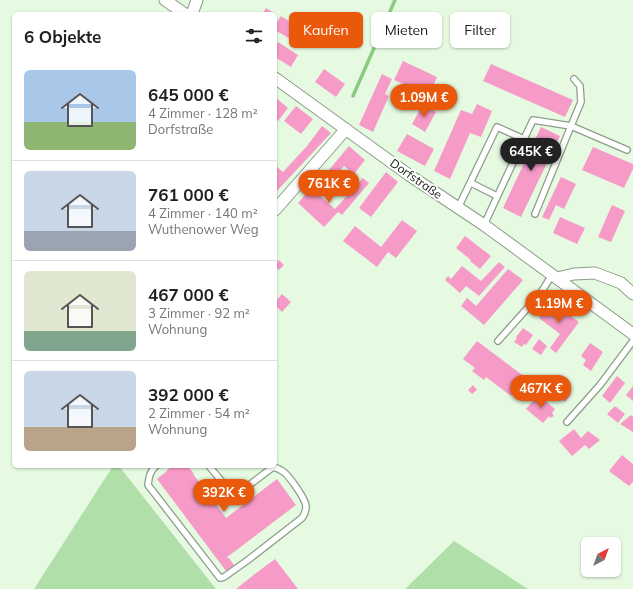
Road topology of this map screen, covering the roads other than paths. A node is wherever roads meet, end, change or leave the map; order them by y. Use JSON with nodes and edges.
{"nodes":[{"id":1,"x":165,"y":0,"type":"edge"},
{"id":2,"x":197,"y":0,"type":"edge"},
{"id":3,"x":182,"y":12,"type":"edge"},
{"id":4,"x":193,"y":12,"type":"edge"},
{"id":5,"x":574,"y":79,"type":"dead end"},
{"id":6,"x":277,"y":81,"type":"edge"},
{"id":7,"x":572,"y":126,"type":"junction"},
{"id":8,"x":346,"y":129,"type":"junction"},
{"id":9,"x":524,"y":139,"type":"junction"},
{"id":10,"x":627,"y":150,"type":"dead end"},
{"id":11,"x":471,"y":183,"type":"junction"},
{"id":12,"x":497,"y":196,"type":"junction"},
{"id":13,"x":277,"y":208,"type":"edge"},
{"id":14,"x":458,"y":208,"type":"junction"},
{"id":15,"x":534,"y":214,"type":"dead end"},
{"id":16,"x":484,"y":225,"type":"junction"},
{"id":17,"x":555,"y":276,"type":"junction"},
{"id":18,"x":633,"y":294,"type":"edge"},
{"id":19,"x":633,"y":334,"type":"edge"},
{"id":20,"x":498,"y":341,"type":"dead end"},
{"id":21,"x":633,"y":341,"type":"edge"},
{"id":22,"x":567,"y":422,"type":"dead end"},
{"id":23,"x":154,"y":468,"type":"edge"},
{"id":24,"x":211,"y":468,"type":"edge"},
{"id":25,"x":272,"y":468,"type":"edge"},
{"id":26,"x":277,"y":468,"type":"edge"}],
"edges":[{"from":1,"to":3,"type":"street"},
{"from":2,"to":4,"type":"street"},
{"from":5,"to":7,"type":"lane"},
{"from":6,"to":8,"type":"street","name":"Dorfstraße"},
{"from":7,"to":9,"type":"lane"},
{"from":7,"to":10,"type":"lane"},
{"from":7,"to":15,"type":"lane"},
{"from":8,"to":13,"type":"street"},
{"from":8,"to":14,"type":"street","name":"Dorfstraße"},
{"from":9,"to":11,"type":"lane"},
{"from":9,"to":12,"type":"lane"},
{"from":11,"to":12,"type":"lane"},
{"from":11,"to":14,"type":"lane"},
{"from":12,"to":16,"type":"lane"},
{"from":14,"to":16,"type":"street","name":"Dorfstraße"},
{"from":16,"to":17,"type":"street","name":"Dorfstraße"},
{"from":17,"to":18,"type":"street"},
{"from":17,"to":19,"type":"street","name":"Dorfstraße"},
{"from":17,"to":20,"type":"lane"},
{"from":21,"to":22,"type":"lane"},
{"from":23,"to":26,"type":"lane"},
{"from":24,"to":25,"type":"lane"}]}
